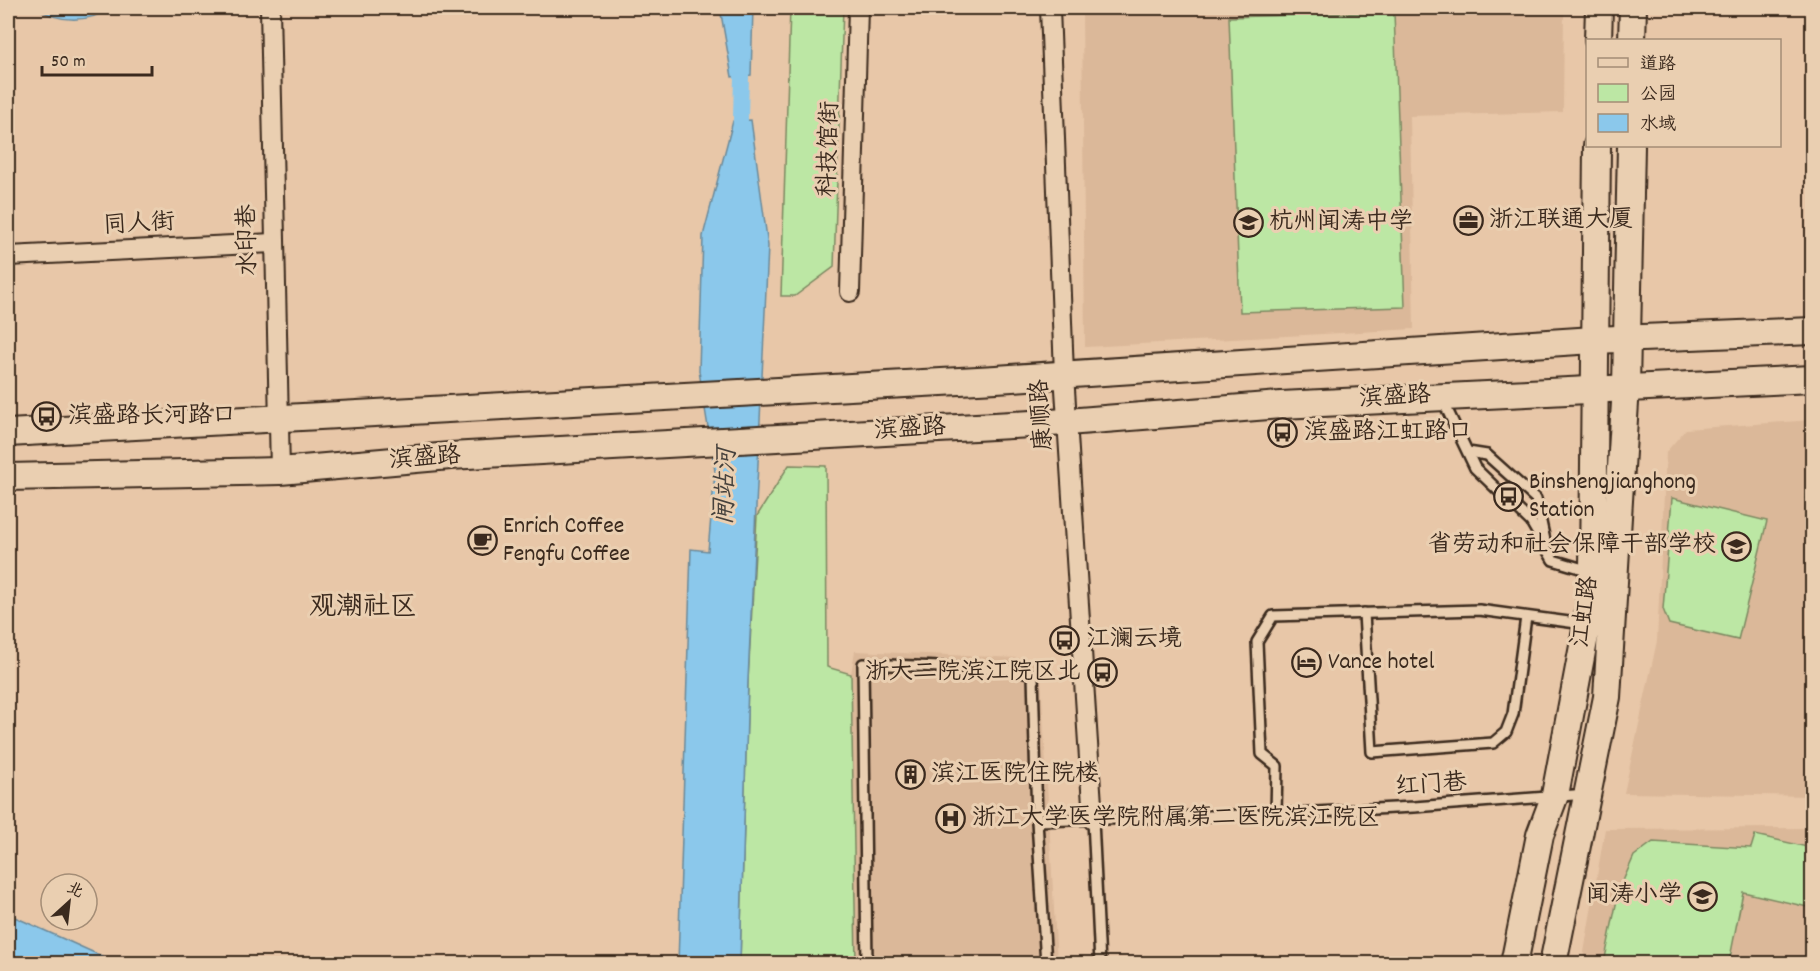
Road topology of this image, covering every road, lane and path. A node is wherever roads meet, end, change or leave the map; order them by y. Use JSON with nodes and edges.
{"nodes":[{"id":1,"x":270,"y":8,"type":"edge"},
{"id":2,"x":858,"y":8,"type":"edge"},
{"id":3,"x":1050,"y":8,"type":"edge"},
{"id":4,"x":1599,"y":8,"type":"edge"},
{"id":5,"x":1633,"y":8,"type":"edge"},
{"id":6,"x":1598,"y":39,"type":"edge"},
{"id":7,"x":1632,"y":39,"type":"edge"},
{"id":8,"x":1597,"y":147,"type":"edge"},
{"id":9,"x":1631,"y":147,"type":"edge"},
{"id":10,"x":273,"y":243,"type":"junction"},
{"id":11,"x":8,"y":256,"type":"edge"},
{"id":12,"x":850,"y":292,"type":"dead end"},
{"id":13,"x":1812,"y":331,"type":"edge"},
{"id":14,"x":1628,"y":338,"type":"junction"},
{"id":15,"x":1594,"y":340,"type":"junction"},
{"id":16,"x":1064,"y":374,"type":"junction"},
{"id":17,"x":1812,"y":379,"type":"edge"},
{"id":18,"x":1626,"y":386,"type":"junction"},
{"id":19,"x":1593,"y":387,"type":"junction"},
{"id":20,"x":1441,"y":396,"type":"junction"},
{"id":21,"x":278,"y":418,"type":"junction"},
{"id":22,"x":1067,"y":422,"type":"junction"},
{"id":23,"x":8,"y":433,"type":"edge"},
{"id":24,"x":1468,"y":452,"type":"junction"},
{"id":25,"x":280,"y":471,"type":"junction"},
{"id":26,"x":8,"y":477,"type":"edge"},
{"id":27,"x":1548,"y":554,"type":"junction"},
{"id":28,"x":1593,"y":572,"type":"junction"},
{"id":29,"x":1364,"y":613,"type":"junction"},
{"id":30,"x":1526,"y":616,"type":"junction"},
{"id":31,"x":1587,"y":625,"type":"junction"},
{"id":32,"x":1588,"y":794,"type":"junction"},
{"id":33,"x":1555,"y":795,"type":"junction"},
{"id":34,"x":1276,"y":814,"type":"junction"},
{"id":35,"x":1093,"y":819,"type":"junction"},
{"id":36,"x":1036,"y":821,"type":"junction"},
{"id":37,"x":867,"y":963,"type":"edge"},
{"id":38,"x":1046,"y":963,"type":"edge"},
{"id":39,"x":1100,"y":963,"type":"edge"},
{"id":40,"x":1514,"y":963,"type":"edge"},
{"id":41,"x":1553,"y":963,"type":"edge"}],
"edges":[{"from":1,"to":10,"type":"street","name":"水印巷"},
{"from":2,"to":12,"type":"street","name":"科技馆街"},
{"from":3,"to":16,"type":"street","name":"康顺路"},
{"from":4,"to":6,"type":"main road"},
{"from":5,"to":7,"type":"main road"},
{"from":8,"to":15,"type":"main road","name":"江虹路"},
{"from":9,"to":14,"type":"main road","name":"江虹路"},
{"from":10,"to":11,"type":"street","name":"同人街"},
{"from":10,"to":21,"type":"street","name":"水印巷"},
{"from":13,"to":14,"type":"main road","name":"滨盛路"},
{"from":14,"to":15,"type":"main road","name":"滨盛路"},
{"from":14,"to":18,"type":"main road","name":"江虹路"},
{"from":15,"to":16,"type":"main road","name":"滨盛路"},
{"from":15,"to":19,"type":"main road","name":"江虹路"},
{"from":16,"to":21,"type":"main road","name":"滨盛路"},
{"from":16,"to":22,"type":"street","name":"康顺路"},
{"from":17,"to":18,"type":"main road","name":"滨盛路"},
{"from":18,"to":19,"type":"main road","name":"滨盛路"},
{"from":18,"to":32,"type":"main road","name":"江虹路"},
{"from":19,"to":20,"type":"main road","name":"滨盛路"},
{"from":19,"to":28,"type":"main road","name":"江虹路"},
{"from":20,"to":22,"type":"main road","name":"滨盛路"},
{"from":20,"to":24,"type":"lane"},
{"from":21,"to":23,"type":"main road","name":"滨盛路"},
{"from":21,"to":25,"type":"street","name":"水印巷"},
{"from":22,"to":25,"type":"main road","name":"滨盛路"},
{"from":22,"to":35,"type":"street","name":"康顺路"},
{"from":24,"to":27,"type":"lane"},
{"from":24,"to":27,"type":"lane"},
{"from":25,"to":26,"type":"main road","name":"滨盛路"},
{"from":27,"to":28,"type":"lane"},
{"from":28,"to":31,"type":"main road","name":"江虹路"},
{"from":29,"to":30,"type":"lane"},
{"from":29,"to":30,"type":"lane"},
{"from":29,"to":34,"type":"lane"},
{"from":30,"to":31,"type":"lane"},
{"from":31,"to":33,"type":"main road","name":"江虹路"},
{"from":32,"to":33,"type":"lane","name":"红门巷"},
{"from":32,"to":41,"type":"main road","name":"江虹路"},
{"from":33,"to":34,"type":"lane","name":"红门巷"},
{"from":33,"to":40,"type":"main road","name":"江虹路"},
{"from":34,"to":35,"type":"lane","name":"红门巷"},
{"from":35,"to":36,"type":"lane","name":"红门巷"},
{"from":35,"to":39,"type":"lane"},
{"from":36,"to":37,"type":"lane"},
{"from":36,"to":38,"type":"lane"}]}
